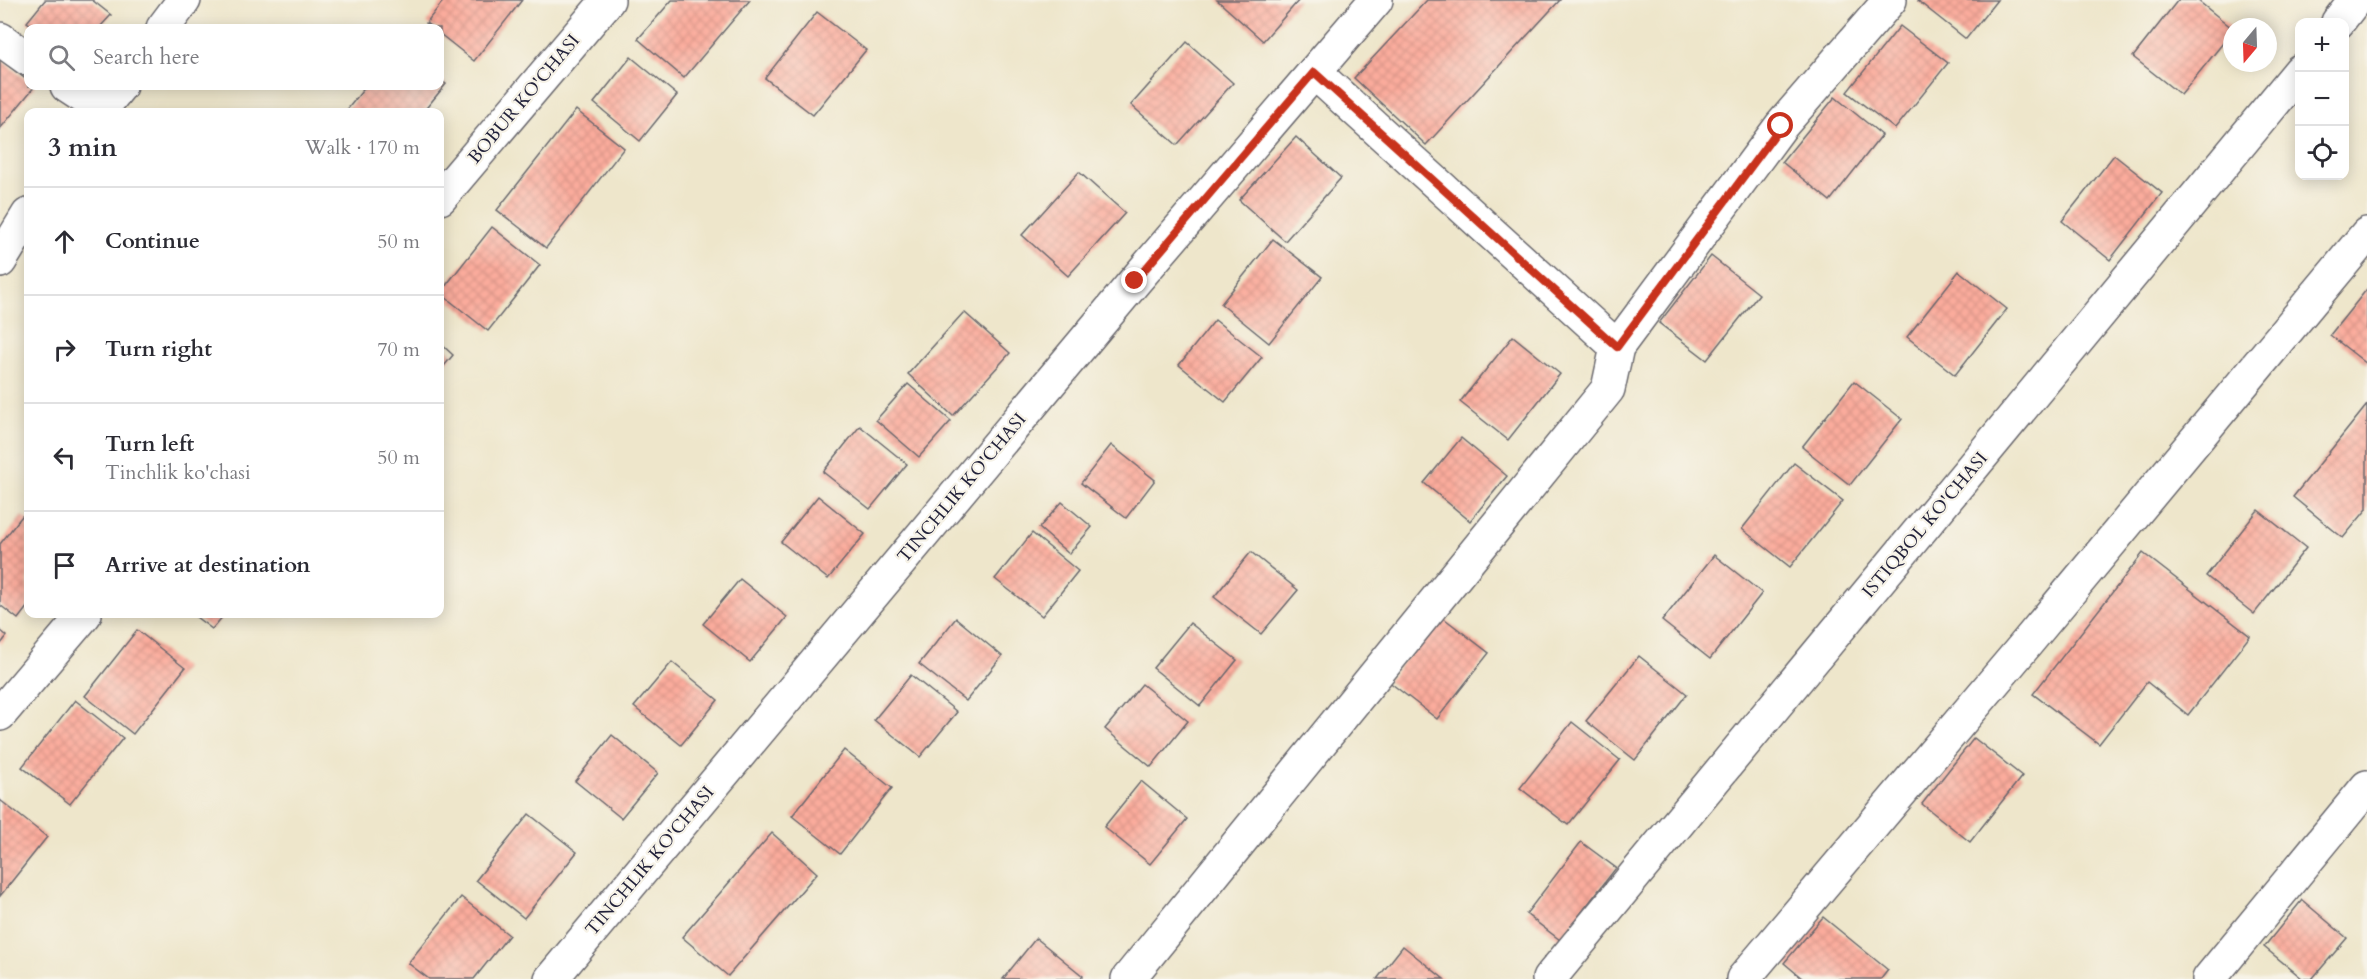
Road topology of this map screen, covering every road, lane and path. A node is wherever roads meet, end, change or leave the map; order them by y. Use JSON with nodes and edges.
{"nodes":[{"id":1,"x":184,"y":0,"type":"edge"},
{"id":2,"x":608,"y":0,"type":"edge"},
{"id":3,"x":1376,"y":0,"type":"edge"},
{"id":4,"x":1890,"y":0,"type":"edge"},
{"id":5,"x":2355,"y":0,"type":"edge"},
{"id":6,"x":2341,"y":18,"type":"edge"},
{"id":7,"x":166,"y":24,"type":"edge"},
{"id":8,"x":0,"y":39,"type":"edge"},
{"id":9,"x":24,"y":56,"type":"edge"},
{"id":10,"x":1314,"y":72,"type":"junction"},
{"id":11,"x":2295,"y":78,"type":"edge"},
{"id":12,"x":77,"y":90,"type":"edge"},
{"id":13,"x":107,"y":102,"type":"edge"},
{"id":14,"x":444,"y":193,"type":"edge"},
{"id":15,"x":24,"y":222,"type":"edge"},
{"id":16,"x":2367,"y":234,"type":"edge"},
{"id":17,"x":0,"y":261,"type":"edge"},
{"id":18,"x":1617,"y":347,"type":"junction"},
{"id":19,"x":81,"y":618,"type":"edge"},
{"id":20,"x":0,"y":714,"type":"edge"},
{"id":21,"x":2367,"y":787,"type":"edge"},
{"id":22,"x":551,"y":979,"type":"edge"},
{"id":23,"x":1128,"y":979,"type":"edge"},
{"id":24,"x":1550,"y":979,"type":"edge"},
{"id":25,"x":1743,"y":979,"type":"edge"},
{"id":26,"x":2209,"y":979,"type":"edge"}],
"edges":[{"from":1,"to":7,"type":"street"},
{"from":2,"to":14,"type":"street","name":"BOBUR KO'CHASI"},
{"from":3,"to":10,"type":"street","name":"TINCHLIK KO'CHASI"},
{"from":4,"to":18,"type":"street"},
{"from":5,"to":6,"type":"street"},
{"from":8,"to":9,"type":"street"},
{"from":10,"to":18,"type":"street"},
{"from":10,"to":22,"type":"street","name":"TINCHLIK KO'CHASI"},
{"from":11,"to":24,"type":"street","name":"ISTIQBOL KO'CHASI"},
{"from":12,"to":13,"type":"street"},
{"from":15,"to":17,"type":"street"},
{"from":16,"to":25,"type":"street"},
{"from":18,"to":23,"type":"street"},
{"from":19,"to":20,"type":"street"},
{"from":21,"to":26,"type":"street"}]}
